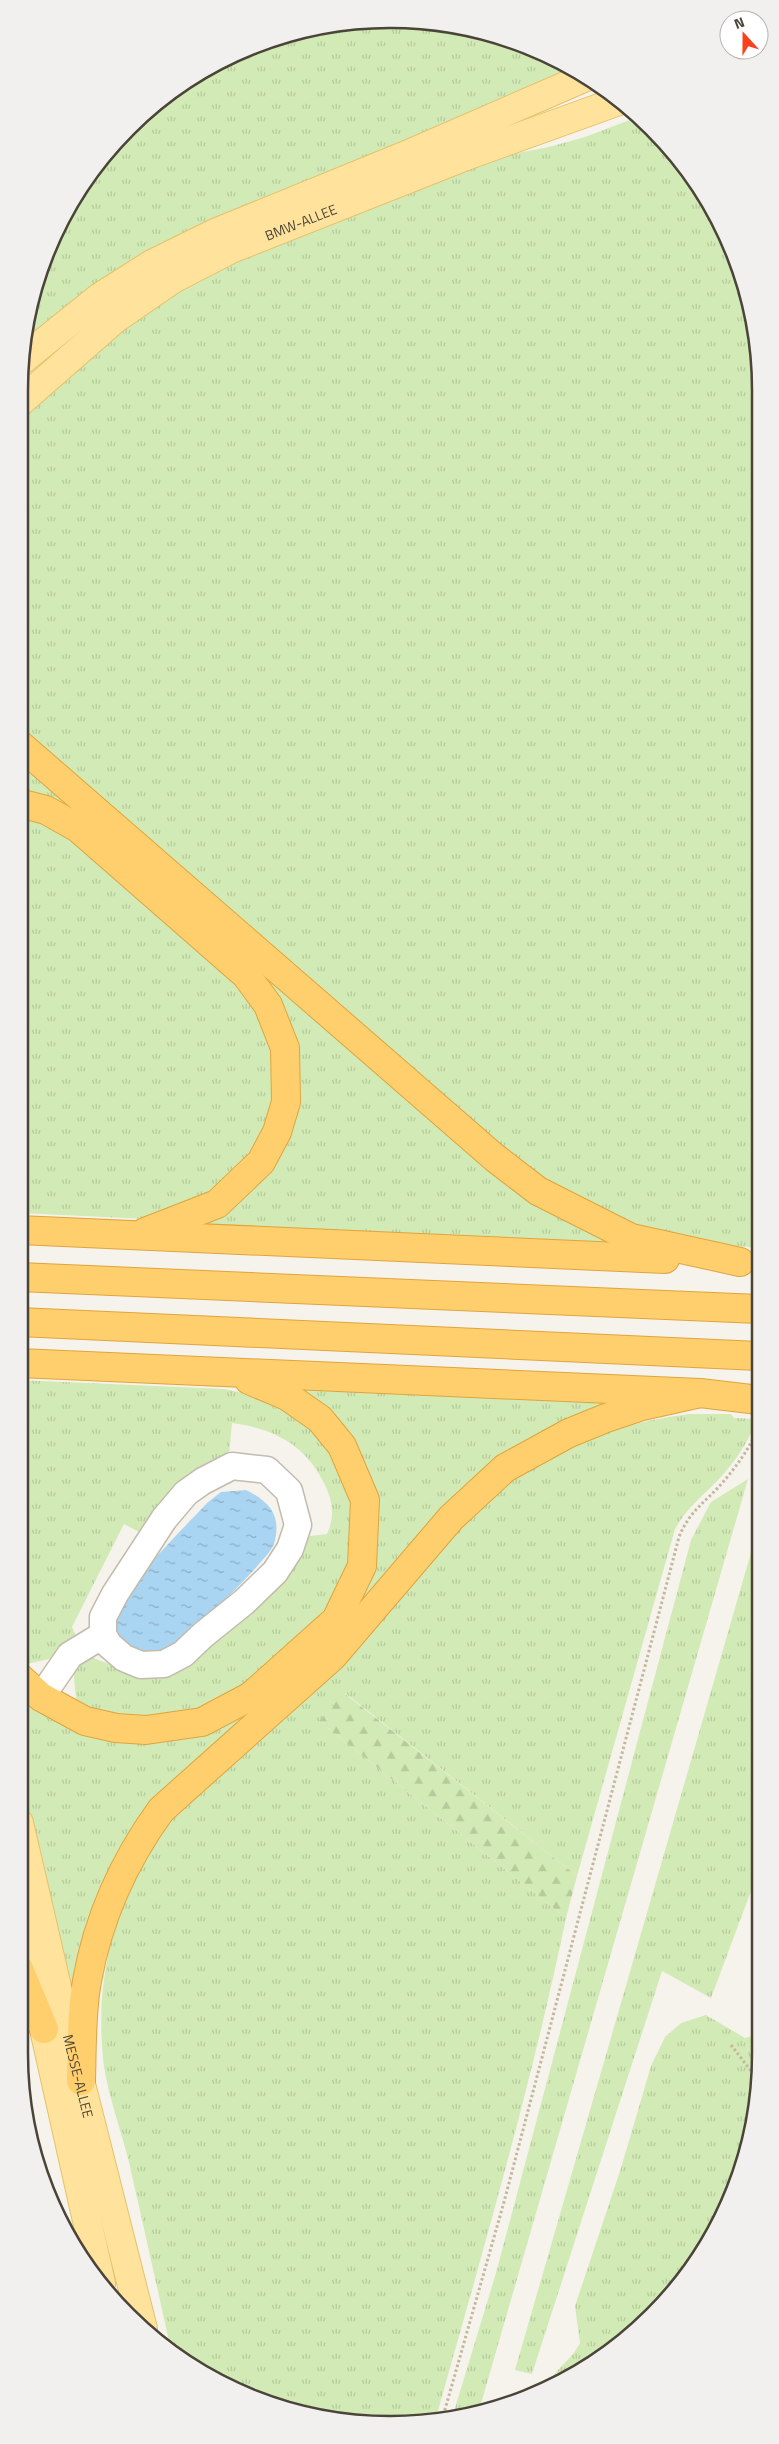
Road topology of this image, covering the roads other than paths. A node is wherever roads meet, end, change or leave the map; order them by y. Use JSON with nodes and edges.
{"nodes":[{"id":1,"x":578,"y":81,"type":"edge"},
{"id":2,"x":612,"y":104,"type":"edge"},
{"id":3,"x":30,"y":354,"type":"edge"},
{"id":4,"x":28,"y":395,"type":"edge"},
{"id":5,"x":28,"y":752,"type":"edge"},
{"id":6,"x":28,"y":805,"type":"edge"},
{"id":7,"x":28,"y":1230,"type":"edge"},
{"id":8,"x":135,"y":1236,"type":"junction"},
{"id":9,"x":749,"y":1263,"type":"edge"},
{"id":10,"x":28,"y":1277,"type":"edge"},
{"id":11,"x":752,"y":1309,"type":"edge"},
{"id":12,"x":28,"y":1322,"type":"edge"},
{"id":13,"x":752,"y":1356,"type":"edge"},
{"id":14,"x":28,"y":1363,"type":"edge"},
{"id":15,"x":221,"y":1372,"type":"junction"},
{"id":16,"x":700,"y":1394,"type":"junction"},
{"id":17,"x":752,"y":1399,"type":"edge"},
{"id":18,"x":103,"y":1635,"type":"junction"},
{"id":19,"x":28,"y":1685,"type":"edge"},
{"id":20,"x":41,"y":1697,"type":"junction"},
{"id":21,"x":28,"y":1860,"type":"edge"},
{"id":22,"x":28,"y":1958,"type":"edge"},
{"id":23,"x":28,"y":1990,"type":"edge"},
{"id":24,"x":44,"y":2028,"type":"junction"},
{"id":25,"x":81,"y":2081,"type":"junction"},
{"id":26,"x":98,"y":2269,"type":"edge"},
{"id":27,"x":140,"y":2316,"type":"edge"}],
"edges":[{"from":1,"to":3,"type":"main road","name":"BMW-ALLEE"},
{"from":2,"to":4,"type":"main road","name":"BMW-ALLEE"},
{"from":5,"to":9,"type":"highway"},
{"from":6,"to":8,"type":"highway"},
{"from":7,"to":8,"type":"highway"},
{"from":8,"to":9,"type":"highway"},
{"from":10,"to":11,"type":"highway"},
{"from":12,"to":13,"type":"highway"},
{"from":14,"to":15,"type":"highway"},
{"from":15,"to":16,"type":"highway"},
{"from":15,"to":20,"type":"highway"},
{"from":16,"to":17,"type":"highway"},
{"from":16,"to":25,"type":"highway"},
{"from":18,"to":18,"type":"lane"},
{"from":18,"to":20,"type":"lane"},
{"from":19,"to":20,"type":"highway"},
{"from":21,"to":25,"type":"main road","name":"MESSE-ALLEE"},
{"from":22,"to":24,"type":"main road","name":"MESSE-ALLEE"},
{"from":23,"to":24,"type":"highway"},
{"from":24,"to":26,"type":"main road","name":"MESSE-ALLEE"},
{"from":25,"to":27,"type":"main road","name":"MESSE-ALLEE"}]}
